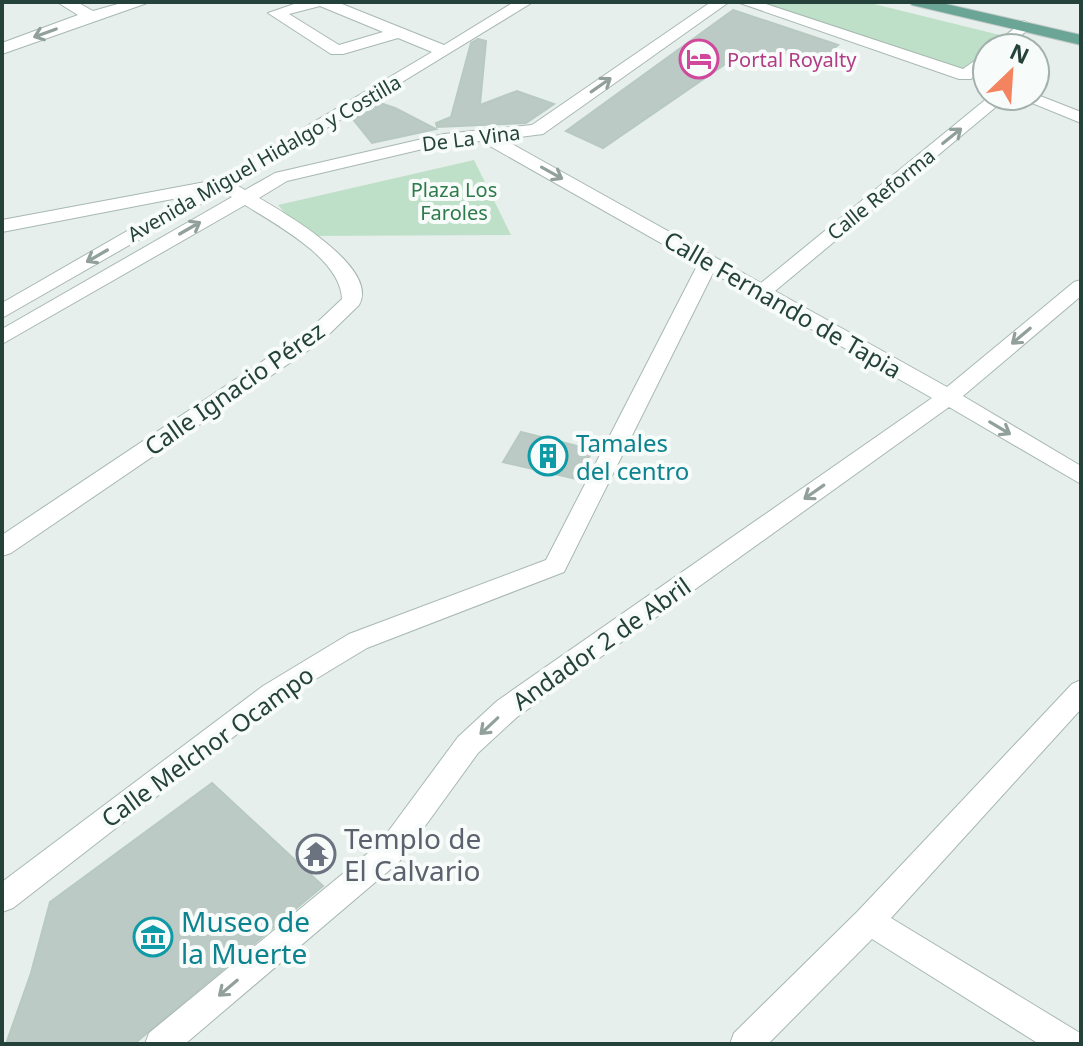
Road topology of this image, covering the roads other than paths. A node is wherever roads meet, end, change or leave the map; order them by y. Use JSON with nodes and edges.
{"nodes":[{"id":1,"x":65,"y":2,"type":"edge"},
{"id":2,"x":142,"y":2,"type":"edge"},
{"id":3,"x":321,"y":2,"type":"edge"},
{"id":4,"x":525,"y":2,"type":"edge"},
{"id":5,"x":721,"y":2,"type":"edge"},
{"id":6,"x":745,"y":2,"type":"edge"},
{"id":7,"x":917,"y":2,"type":"edge"},
{"id":8,"x":91,"y":16,"type":"junction"},
{"id":9,"x":1024,"y":26,"type":"junction"},
{"id":10,"x":400,"y":32,"type":"junction"},
{"id":11,"x":1017,"y":32,"type":"edge"},
{"id":12,"x":1081,"y":40,"type":"edge"},
{"id":13,"x":2,"y":49,"type":"edge"},
{"id":14,"x":445,"y":51,"type":"junction"},
{"id":15,"x":971,"y":70,"type":"edge"},
{"id":16,"x":1051,"y":106,"type":"edge"},
{"id":17,"x":981,"y":112,"type":"edge"},
{"id":18,"x":1081,"y":118,"type":"edge"},
{"id":19,"x":325,"y":124,"type":"junction"},
{"id":20,"x":484,"y":135,"type":"junction"},
{"id":21,"x":363,"y":156,"type":"junction"},
{"id":22,"x":281,"y":177,"type":"joint"},
{"id":23,"x":222,"y":184,"type":"junction"},
{"id":24,"x":244,"y":197,"type":"junction"},
{"id":25,"x":2,"y":226,"type":"edge"},
{"id":26,"x":709,"y":261,"type":"junction"},
{"id":27,"x":1081,"y":286,"type":"edge"},
{"id":28,"x":762,"y":292,"type":"junction"},
{"id":29,"x":2,"y":312,"type":"edge"},
{"id":30,"x":2,"y":338,"type":"edge"},
{"id":31,"x":948,"y":397,"type":"junction"},
{"id":32,"x":1081,"y":476,"type":"edge"},
{"id":33,"x":2,"y":547,"type":"edge"},
{"id":34,"x":1081,"y":691,"type":"edge"},
{"id":35,"x":2,"y":899,"type":"edge"},
{"id":36,"x":869,"y":921,"type":"junction"},
{"id":37,"x":161,"y":1044,"type":"edge"},
{"id":38,"x":746,"y":1044,"type":"edge"},
{"id":39,"x":1068,"y":1044,"type":"edge"}],
"edges":[{"from":1,"to":8,"type":"street"},
{"from":2,"to":8,"type":"street"},
{"from":3,"to":10,"type":"street"},
{"from":3,"to":10,"type":"street"},
{"from":4,"to":14,"type":"street","name":"Avenida Miguel Hidalgo y Costilla"},
{"from":20,"to":5,"type":"street","name":"De La Vina","one_way":true},
{"from":6,"to":15,"type":"street"},
{"from":7,"to":9,"type":"main road"},
{"from":8,"to":13,"type":"street","one_way":true},
{"from":9,"to":11,"type":"street"},
{"from":9,"to":12,"type":"main road"},
{"from":10,"to":14,"type":"street"},
{"from":14,"to":19,"type":"street","name":"Avenida Miguel Hidalgo y Costilla"},
{"from":16,"to":18,"type":"street"},
{"from":28,"to":17,"type":"street","name":"Calle Reforma","one_way":true},
{"from":19,"to":21,"type":"street"},
{"from":19,"to":23,"type":"street","name":"Avenida Miguel Hidalgo y Costilla"},
{"from":20,"to":21,"type":"street","name":"De La Vina"},
{"from":20,"to":26,"type":"street","name":"Calle Fernando de Tapia","one_way":true},
{"from":21,"to":22,"type":"street","name":"De La Vina"},
{"from":22,"to":24,"type":"street","name":"Avenida Miguel Hidalgo y Costilla"},
{"from":23,"to":24,"type":"street","name":"Calle Ignacio Pérez"},
{"from":23,"to":25,"type":"street"},
{"from":23,"to":29,"type":"street","name":"Avenida Miguel Hidalgo y Costilla","one_way":true},
{"from":30,"to":24,"type":"street","name":"Avenida Miguel Hidalgo y Costilla","one_way":true},
{"from":24,"to":33,"type":"street","name":"Calle Ignacio Pérez"},
{"from":26,"to":28,"type":"street","name":"Calle Fernando de Tapia"},
{"from":26,"to":35,"type":"street","name":"Calle Melchor Ocampo"},
{"from":27,"to":31,"type":"street","name":"Andador 2 de Abril","one_way":true},
{"from":28,"to":31,"type":"street","name":"Calle Fernando de Tapia"},
{"from":31,"to":32,"type":"street","name":"Calle Fernando de Tapia","one_way":true},
{"from":31,"to":37,"type":"street","name":"Andador 2 de Abril","one_way":true},
{"from":34,"to":36,"type":"street"},
{"from":36,"to":38,"type":"street"},
{"from":36,"to":39,"type":"street"}]}
